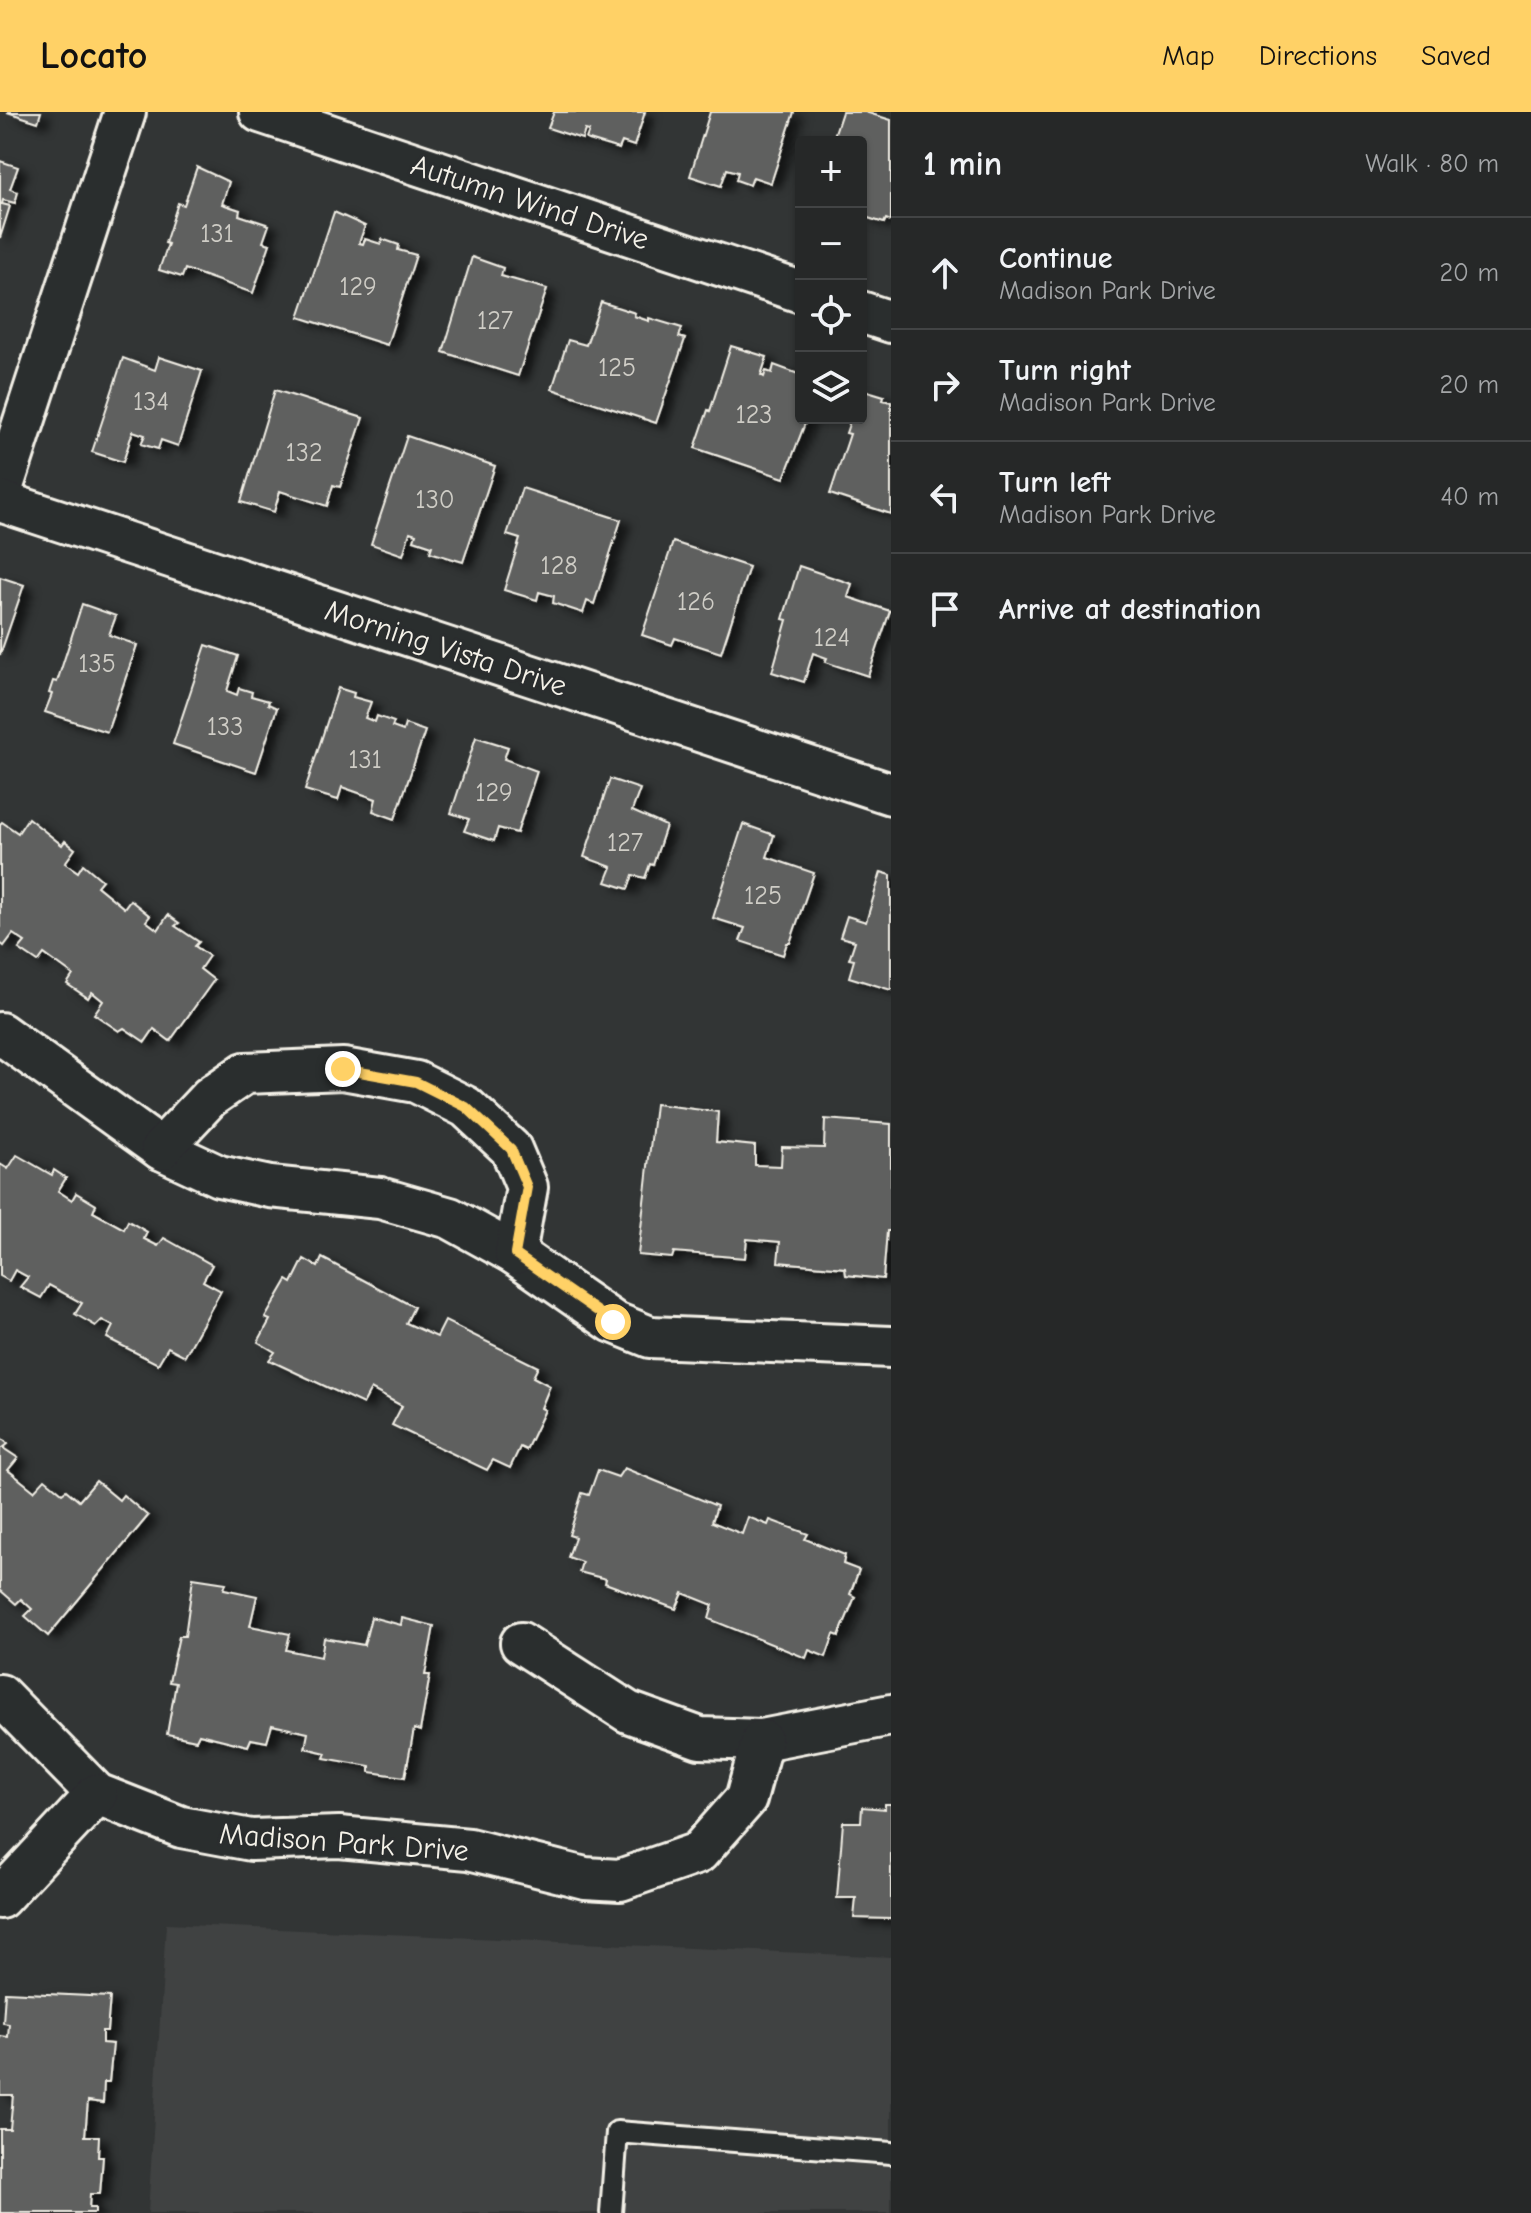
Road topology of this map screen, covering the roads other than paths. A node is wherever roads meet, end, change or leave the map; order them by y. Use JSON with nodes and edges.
{"nodes":[{"id":1,"x":125,"y":112,"type":"edge"},
{"id":2,"x":260,"y":112,"type":"edge"},
{"id":3,"x":795,"y":290,"type":"edge"},
{"id":4,"x":867,"y":314,"type":"edge"},
{"id":5,"x":891,"y":322,"type":"edge"},
{"id":6,"x":0,"y":498,"type":"edge"},
{"id":7,"x":891,"y":794,"type":"edge"},
{"id":8,"x":1,"y":1036,"type":"edge"},
{"id":9,"x":161,"y":1149,"type":"junction"},
{"id":10,"x":515,"y":1254,"type":"junction"},
{"id":11,"x":891,"y":1347,"type":"edge"},
{"id":12,"x":521,"y":1643,"type":"dead end"},
{"id":13,"x":0,"y":1695,"type":"edge"},
{"id":14,"x":891,"y":1715,"type":"edge"},
{"id":15,"x":762,"y":1740,"type":"junction"},
{"id":16,"x":97,"y":1794,"type":"junction"},
{"id":17,"x":2,"y":1891,"type":"edge"},
{"id":18,"x":891,"y":2153,"type":"edge"},
{"id":19,"x":611,"y":2213,"type":"edge"}],
"edges":[{"from":1,"to":6,"type":"street"},
{"from":2,"to":3,"type":"street","name":"Autumn Wind Drive"},
{"from":4,"to":5,"type":"street"},
{"from":6,"to":7,"type":"street","name":"Morning Vista Drive"},
{"from":8,"to":9,"type":"street"},
{"from":9,"to":10,"type":"street"},
{"from":9,"to":10,"type":"street"},
{"from":10,"to":11,"type":"street"},
{"from":12,"to":15,"type":"street"},
{"from":13,"to":16,"type":"street","name":"Madison Park Drive"},
{"from":14,"to":15,"type":"street"},
{"from":15,"to":16,"type":"street","name":"Madison Park Drive"},
{"from":16,"to":17,"type":"street"},
{"from":18,"to":19,"type":"lane"}]}
